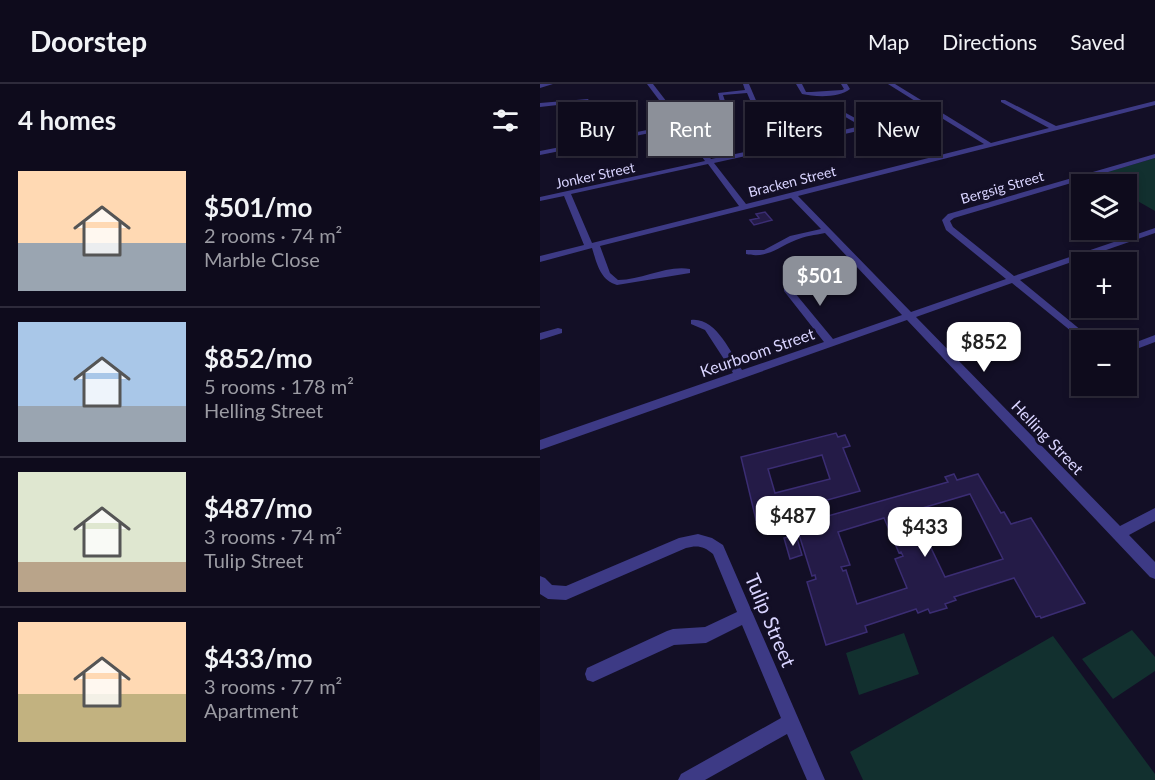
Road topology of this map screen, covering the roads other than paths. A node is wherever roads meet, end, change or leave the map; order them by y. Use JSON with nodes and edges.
{"nodes":[{"id":1,"x":550,"y":84,"type":"edge"},
{"id":2,"x":651,"y":84,"type":"edge"},
{"id":3,"x":799,"y":84,"type":"edge"},
{"id":4,"x":844,"y":84,"type":"edge"},
{"id":5,"x":891,"y":84,"type":"edge"},
{"id":6,"x":540,"y":86,"type":"edge"},
{"id":7,"x":748,"y":88,"type":"edge"},
{"id":8,"x":722,"y":101,"type":"dead end"},
{"id":9,"x":1004,"y":101,"type":"dead end"},
{"id":10,"x":568,"y":102,"type":"edge"},
{"id":11,"x":587,"y":102,"type":"edge"},
{"id":12,"x":664,"y":102,"type":"edge"},
{"id":13,"x":753,"y":102,"type":"edge"},
{"id":14,"x":920,"y":102,"type":"edge"},
{"id":15,"x":558,"y":103,"type":"edge"},
{"id":16,"x":1155,"y":103,"type":"edge"},
{"id":17,"x":540,"y":105,"type":"edge"},
{"id":18,"x":1141,"y":106,"type":"junction"},
{"id":19,"x":1155,"y":112,"type":"edge"},
{"id":20,"x":844,"y":114,"type":"dead end"},
{"id":21,"x":941,"y":115,"type":"edge"},
{"id":22,"x":856,"y":121,"type":"edge"},
{"id":23,"x":1054,"y":128,"type":"junction"},
{"id":24,"x":990,"y":145,"type":"junction"},
{"id":25,"x":558,"y":149,"type":"edge"},
{"id":26,"x":540,"y":153,"type":"edge"},
{"id":27,"x":745,"y":154,"type":"edge"},
{"id":28,"x":705,"y":156,"type":"edge"},
{"id":29,"x":1155,"y":156,"type":"edge"},
{"id":30,"x":710,"y":162,"type":"junction"},
{"id":31,"x":567,"y":194,"type":"junction"},
{"id":32,"x":793,"y":195,"type":"junction"},
{"id":33,"x":540,"y":200,"type":"edge"},
{"id":34,"x":744,"y":207,"type":"junction"},
{"id":35,"x":826,"y":230,"type":"junction"},
{"id":36,"x":1155,"y":230,"type":"edge"},
{"id":37,"x":592,"y":245,"type":"junction"},
{"id":38,"x":749,"y":252,"type":"dead end"},
{"id":39,"x":540,"y":259,"type":"edge"},
{"id":40,"x":687,"y":271,"type":"dead end"},
{"id":41,"x":1013,"y":279,"type":"junction"},
{"id":42,"x":787,"y":289,"type":"dead end"},
{"id":43,"x":909,"y":316,"type":"junction"},
{"id":44,"x":695,"y":322,"type":"dead end"},
{"id":45,"x":1076,"y":330,"type":"edge"},
{"id":46,"x":558,"y":331,"type":"dead end"},
{"id":47,"x":540,"y":337,"type":"edge"},
{"id":48,"x":1155,"y":338,"type":"edge"},
{"id":49,"x":831,"y":343,"type":"junction"},
{"id":50,"x":1137,"y":345,"type":"edge"},
{"id":51,"x":740,"y":375,"type":"junction"},
{"id":52,"x":540,"y":445,"type":"edge"},
{"id":53,"x":1155,"y":514,"type":"edge"},
{"id":54,"x":1118,"y":534,"type":"junction"},
{"id":55,"x":1155,"y":572,"type":"edge"},
{"id":56,"x":540,"y":583,"type":"edge"},
{"id":57,"x":746,"y":615,"type":"junction"},
{"id":58,"x":593,"y":674,"type":"dead end"},
{"id":59,"x":791,"y":722,"type":"junction"},
{"id":60,"x":687,"y":780,"type":"edge"},
{"id":61,"x":816,"y":780,"type":"edge"}],
"edges":[{"from":1,"to":6,"type":"street"},
{"from":2,"to":12,"type":"street"},
{"from":3,"to":4,"type":"street"},
{"from":5,"to":14,"type":"street"},
{"from":7,"to":8,"type":"street"},
{"from":7,"to":13,"type":"street"},
{"from":9,"to":23,"type":"street"},
{"from":10,"to":11,"type":"street"},
{"from":15,"to":17,"type":"street"},
{"from":16,"to":18,"type":"street","name":"Bracken Street"},
{"from":18,"to":19,"type":"street"},
{"from":18,"to":23,"type":"street","name":"Bracken Street"},
{"from":20,"to":22,"type":"street"},
{"from":21,"to":24,"type":"street"},
{"from":23,"to":24,"type":"street","name":"Bracken Street"},
{"from":24,"to":32,"type":"street","name":"Bracken Street"},
{"from":25,"to":26,"type":"street"},
{"from":27,"to":30,"type":"street","name":"Jonker Street"},
{"from":28,"to":30,"type":"street"},
{"from":29,"to":41,"type":"street","name":"Bergsig Street"},
{"from":30,"to":31,"type":"street","name":"Jonker Street"},
{"from":30,"to":34,"type":"street"},
{"from":31,"to":33,"type":"street","name":"Jonker Street"},
{"from":31,"to":37,"type":"street"},
{"from":32,"to":34,"type":"street","name":"Bracken Street"},
{"from":32,"to":35,"type":"street","name":"Helling Street"},
{"from":34,"to":37,"type":"street","name":"Bracken Street"},
{"from":35,"to":38,"type":"street"},
{"from":35,"to":43,"type":"street","name":"Helling Street"},
{"from":36,"to":41,"type":"street","name":"Keurboom Street"},
{"from":37,"to":39,"type":"street","name":"Bracken Street"},
{"from":37,"to":40,"type":"street"},
{"from":41,"to":43,"type":"street","name":"Keurboom Street"},
{"from":41,"to":45,"type":"street"},
{"from":42,"to":49,"type":"street"},
{"from":43,"to":49,"type":"street","name":"Keurboom Street"},
{"from":43,"to":54,"type":"street","name":"Helling Street"},
{"from":44,"to":51,"type":"street"},
{"from":46,"to":47,"type":"street"},
{"from":48,"to":50,"type":"street"},
{"from":49,"to":51,"type":"street","name":"Keurboom Street"},
{"from":51,"to":52,"type":"street","name":"Keurboom Street"},
{"from":53,"to":54,"type":"street"},
{"from":54,"to":55,"type":"street","name":"Helling Street"},
{"from":56,"to":57,"type":"street","name":"Tulip Street"},
{"from":57,"to":58,"type":"street"},
{"from":57,"to":59,"type":"street","name":"Tulip Street"},
{"from":59,"to":60,"type":"street"},
{"from":59,"to":61,"type":"street","name":"Tulip Street"}]}
